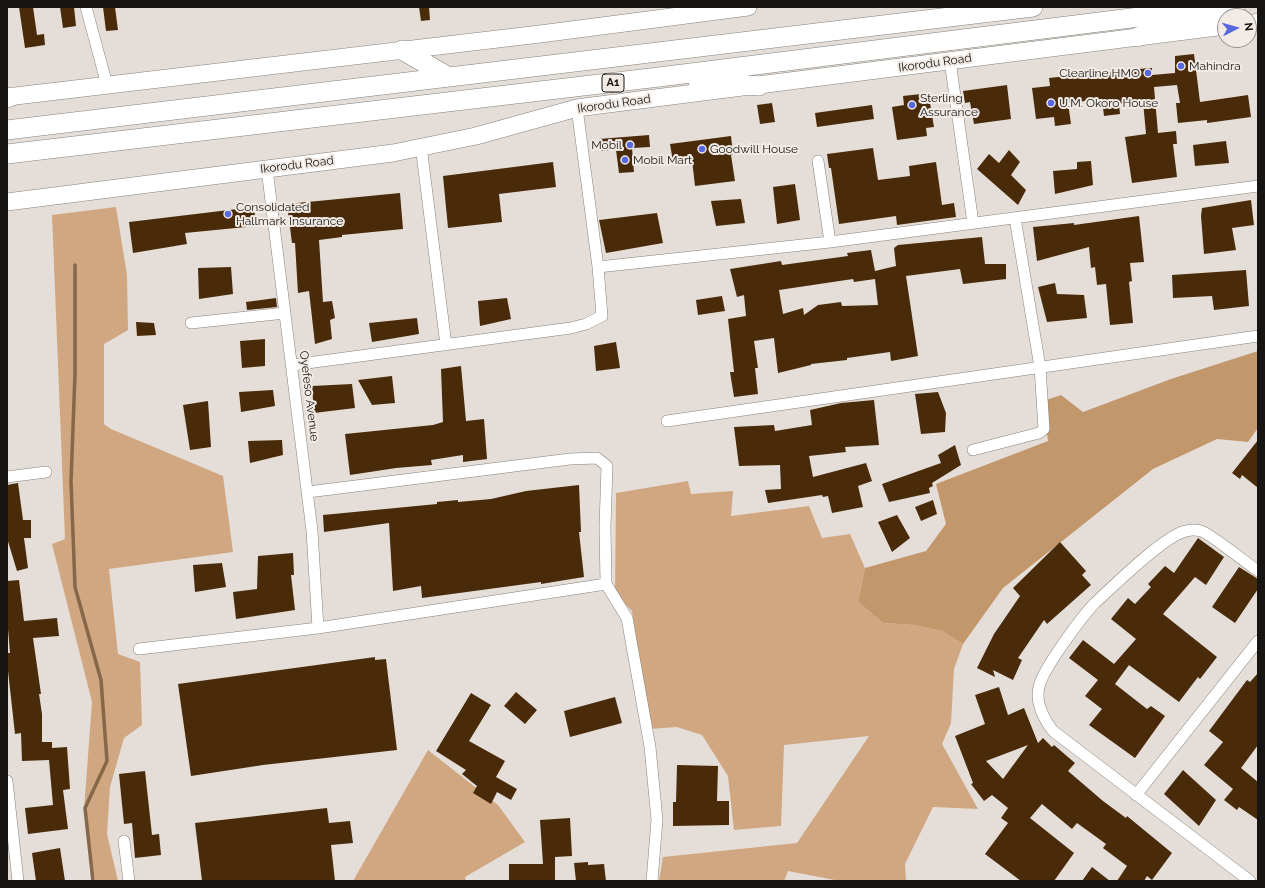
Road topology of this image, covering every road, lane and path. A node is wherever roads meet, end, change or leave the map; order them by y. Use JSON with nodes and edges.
{"nodes":[{"id":1,"x":86,"y":7,"type":"edge"},
{"id":2,"x":744,"y":7,"type":"edge"},
{"id":3,"x":1033,"y":7,"type":"edge"},
{"id":4,"x":1219,"y":7,"type":"edge"},
{"id":5,"x":1235,"y":7,"type":"edge"},
{"id":6,"x":1217,"y":27,"type":"edge"},
{"id":7,"x":1137,"y":37,"type":"junction"},
{"id":8,"x":402,"y":50,"type":"junction"},
{"id":9,"x":950,"y":61,"type":"junction"},
{"id":10,"x":447,"y":76,"type":"junction"},
{"id":11,"x":659,"y":77,"type":"junction"},
{"id":12,"x":107,"y":85,"type":"junction"},
{"id":13,"x":759,"y":86,"type":"junction"},
{"id":14,"x":8,"y":97,"type":"edge"},
{"id":15,"x":577,"y":108,"type":"junction"},
{"id":16,"x":7,"y":130,"type":"edge"},
{"id":17,"x":421,"y":146,"type":"junction"},
{"id":18,"x":51,"y":149,"type":"junction"},
{"id":19,"x":7,"y":154,"type":"edge"},
{"id":20,"x":818,"y":160,"type":"dead end"},
{"id":21,"x":7,"y":162,"type":"edge"},
{"id":22,"x":267,"y":169,"type":"junction"},
{"id":23,"x":1258,"y":186,"type":"edge"},
{"id":24,"x":7,"y":202,"type":"edge"},
{"id":25,"x":1015,"y":218,"type":"junction"},
{"id":26,"x":973,"y":223,"type":"junction"},
{"id":27,"x":830,"y":242,"type":"junction"},
{"id":28,"x":598,"y":267,"type":"junction"},
{"id":29,"x":285,"y":313,"type":"junction"},
{"id":30,"x":191,"y":323,"type":"dead end"},
{"id":31,"x":1258,"y":336,"type":"edge"},
{"id":32,"x":446,"y":345,"type":"junction"},
{"id":33,"x":292,"y":364,"type":"junction"},
{"id":34,"x":1040,"y":368,"type":"junction"},
{"id":35,"x":667,"y":421,"type":"dead end"},
{"id":36,"x":973,"y":450,"type":"dead end"},
{"id":37,"x":46,"y":472,"type":"dead end"},
{"id":38,"x":7,"y":477,"type":"edge"},
{"id":39,"x":308,"y":492,"type":"junction"},
{"id":40,"x":1258,"y":571,"type":"edge"},
{"id":41,"x":606,"y":584,"type":"junction"},
{"id":42,"x":318,"y":628,"type":"junction"},
{"id":43,"x":1258,"y":641,"type":"edge"},
{"id":44,"x":140,"y":649,"type":"dead end"},
{"id":45,"x":7,"y":781,"type":"edge"},
{"id":46,"x":1136,"y":795,"type":"junction"},
{"id":47,"x":124,"y":842,"type":"dead end"},
{"id":48,"x":18,"y":881,"type":"edge"},
{"id":49,"x":129,"y":881,"type":"edge"},
{"id":50,"x":652,"y":881,"type":"edge"},
{"id":51,"x":1250,"y":881,"type":"edge"}],
"edges":[{"from":1,"to":12,"type":"street"},
{"from":2,"to":8,"type":"main road"},
{"from":3,"to":10,"type":"highway","number":"A1"},
{"from":4,"to":11,"type":"highway","name":"Ikorodu Road","number":"A1"},
{"from":5,"to":7,"type":"highway"},
{"from":6,"to":7,"type":"main road","name":"Ikorodu Road"},
{"from":7,"to":9,"type":"main road","name":"Ikorodu Road"},
{"from":8,"to":10,"type":"highway"},
{"from":8,"to":12,"type":"main road"},
{"from":9,"to":13,"type":"main road","name":"Ikorodu Road"},
{"from":9,"to":26,"type":"street"},
{"from":10,"to":16,"type":"highway","number":"A1"},
{"from":11,"to":13,"type":"highway"},
{"from":11,"to":18,"type":"highway","name":"Ikorodu Road","number":"A1"},
{"from":12,"to":14,"type":"main road"},
{"from":13,"to":15,"type":"main road","name":"Ikorodu Road"},
{"from":15,"to":17,"type":"main road","name":"Ikorodu Road"},
{"from":15,"to":28,"type":"street"},
{"from":17,"to":22,"type":"main road","name":"Ikorodu Road"},
{"from":17,"to":32,"type":"street"},
{"from":18,"to":19,"type":"highway","name":"Ikorodu Road","number":"A1"},
{"from":18,"to":21,"type":"highway"},
{"from":20,"to":27,"type":"street"},
{"from":22,"to":24,"type":"main road","name":"Ikorodu Road"},
{"from":22,"to":29,"type":"street","name":"Oyefeso Avenue"},
{"from":23,"to":25,"type":"street"},
{"from":25,"to":26,"type":"street"},
{"from":25,"to":34,"type":"street"},
{"from":26,"to":27,"type":"street"},
{"from":27,"to":28,"type":"street"},
{"from":28,"to":32,"type":"street"},
{"from":29,"to":30,"type":"street"},
{"from":29,"to":33,"type":"street","name":"Oyefeso Avenue"},
{"from":31,"to":34,"type":"street"},
{"from":32,"to":33,"type":"street"},
{"from":33,"to":39,"type":"street","name":"Oyefeso Avenue"},
{"from":34,"to":35,"type":"street"},
{"from":34,"to":36,"type":"street"},
{"from":37,"to":38,"type":"street"},
{"from":39,"to":41,"type":"street"},
{"from":39,"to":42,"type":"street","name":"Oyefeso Avenue"},
{"from":40,"to":46,"type":"street"},
{"from":41,"to":42,"type":"street"},
{"from":41,"to":50,"type":"street"},
{"from":42,"to":44,"type":"street"},
{"from":43,"to":46,"type":"street"},
{"from":45,"to":48,"type":"street"},
{"from":46,"to":51,"type":"street"},
{"from":47,"to":49,"type":"street"}]}
